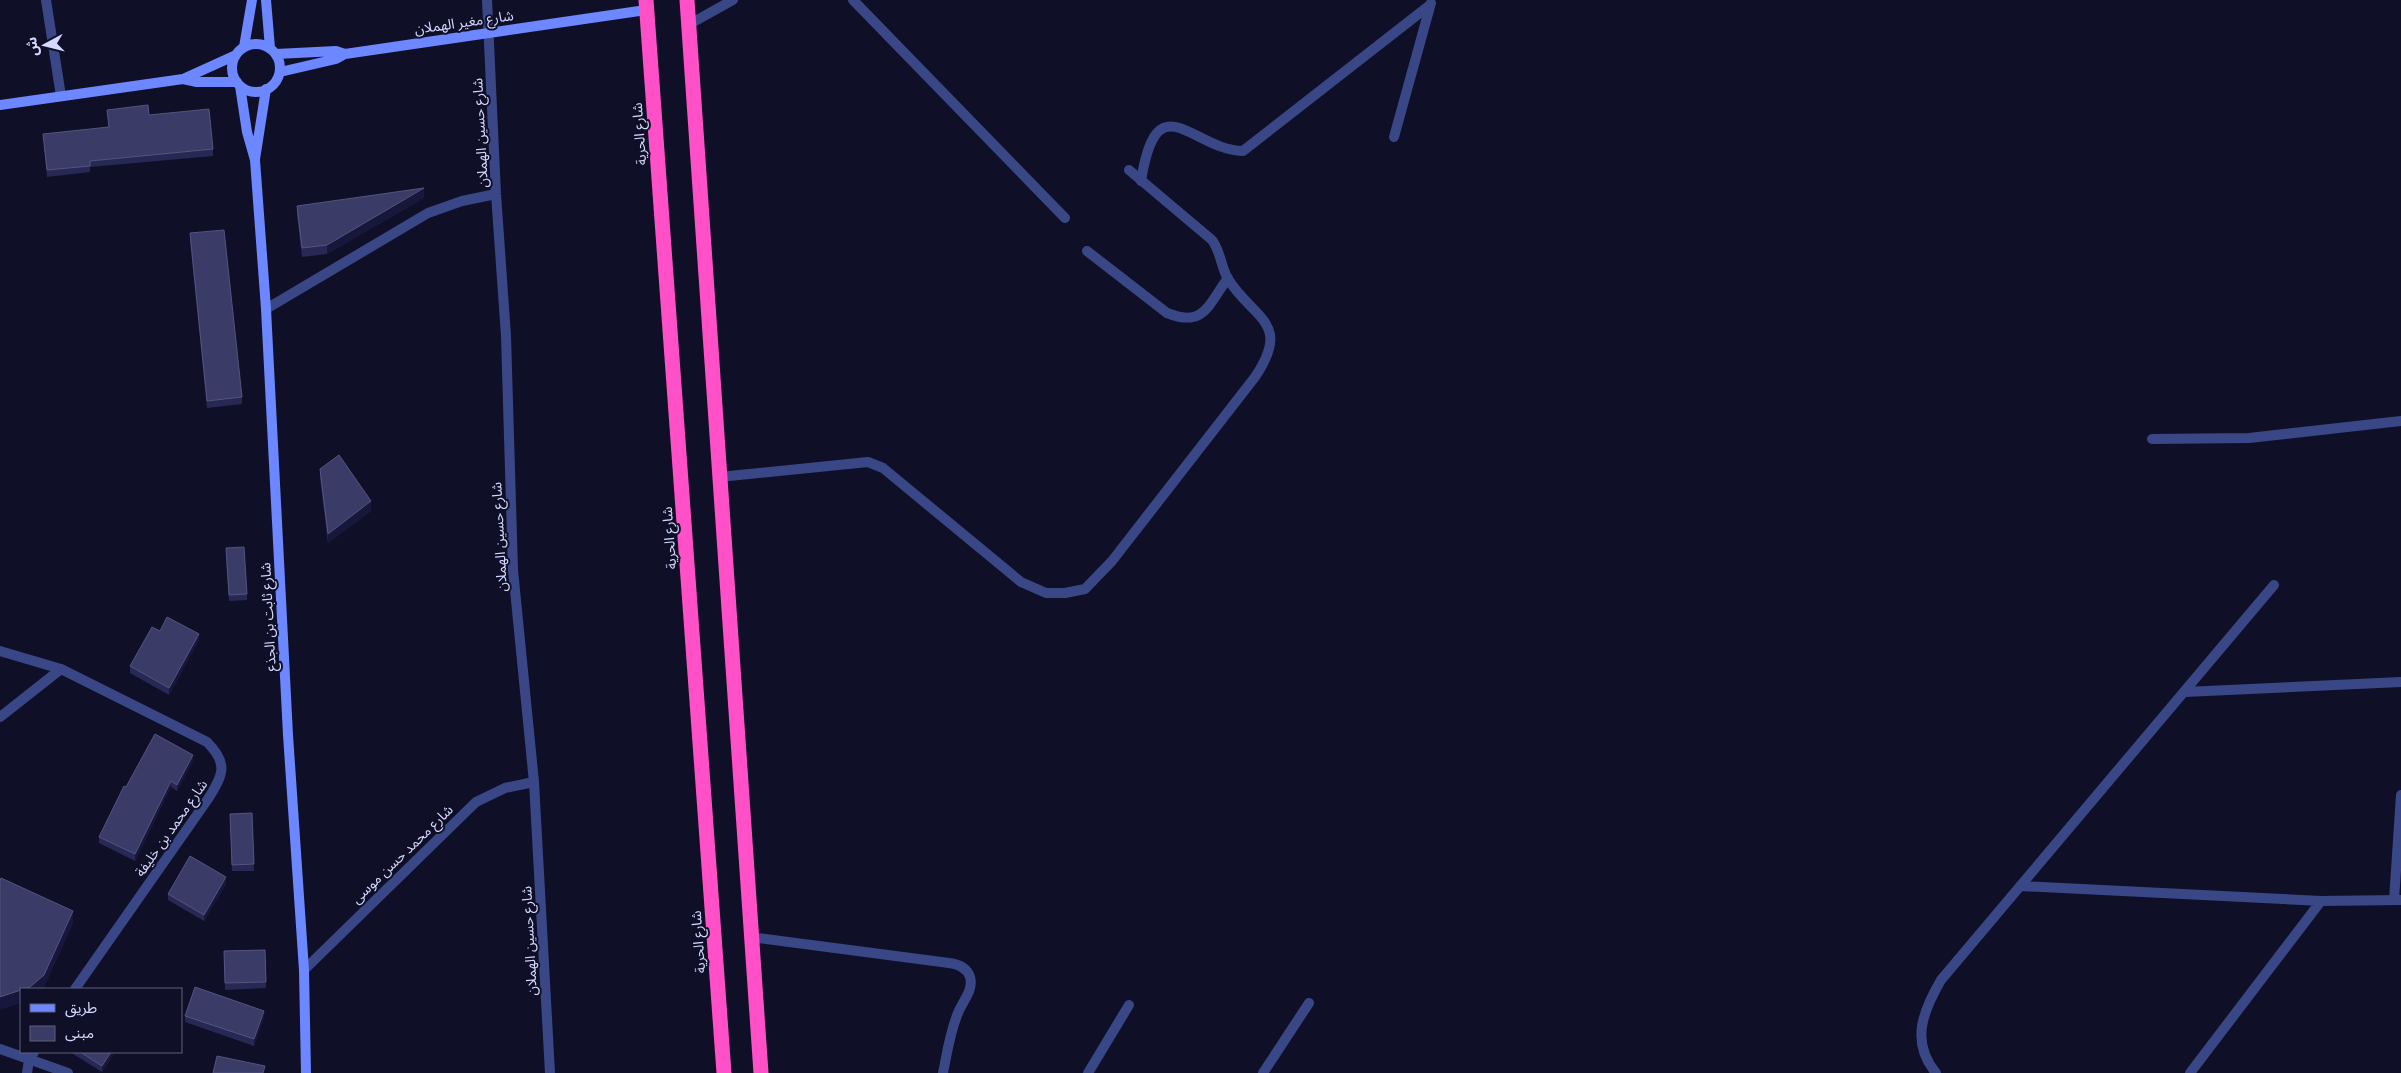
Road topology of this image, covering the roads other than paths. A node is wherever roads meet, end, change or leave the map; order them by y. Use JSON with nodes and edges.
{"nodes":[{"id":1,"x":46,"y":0,"type":"edge"},
{"id":2,"x":252,"y":0,"type":"edge"},
{"id":3,"x":266,"y":0,"type":"edge"},
{"id":4,"x":487,"y":0,"type":"edge"},
{"id":5,"x":687,"y":0,"type":"edge"},
{"id":6,"x":732,"y":0,"type":"edge"},
{"id":7,"x":853,"y":0,"type":"edge"},
{"id":8,"x":1431,"y":2,"type":"edge"},
{"id":9,"x":646,"y":5,"type":"edge"},
{"id":10,"x":688,"y":24,"type":"junction"},
{"id":11,"x":489,"y":32,"type":"junction"},
{"id":12,"x":240,"y":51,"type":"junction"},
{"id":13,"x":273,"y":51,"type":"junction"},
{"id":14,"x":345,"y":54,"type":"junction"},
{"id":15,"x":280,"y":72,"type":"junction"},
{"id":16,"x":182,"y":79,"type":"junction"},
{"id":17,"x":239,"y":84,"type":"junction"},
{"id":18,"x":266,"y":89,"type":"junction"},
{"id":19,"x":61,"y":96,"type":"junction"},
{"id":20,"x":0,"y":105,"type":"edge"},
{"id":21,"x":1394,"y":137,"type":"dead end"},
{"id":22,"x":255,"y":160,"type":"junction"},
{"id":23,"x":1129,"y":170,"type":"dead end"},
{"id":24,"x":1141,"y":181,"type":"junction"},
{"id":25,"x":496,"y":194,"type":"junction"},
{"id":26,"x":1065,"y":218,"type":"dead end"},
{"id":27,"x":1087,"y":251,"type":"dead end"},
{"id":28,"x":1228,"y":278,"type":"junction"},
{"id":29,"x":266,"y":309,"type":"junction"},
{"id":30,"x":2401,"y":421,"type":"edge"},
{"id":31,"x":2152,"y":439,"type":"dead end"},
{"id":32,"x":719,"y":477,"type":"junction"},
{"id":33,"x":2274,"y":585,"type":"dead end"},
{"id":34,"x":0,"y":651,"type":"edge"},
{"id":35,"x":61,"y":669,"type":"junction"},
{"id":36,"x":2401,"y":682,"type":"edge"},
{"id":37,"x":2184,"y":692,"type":"junction"},
{"id":38,"x":0,"y":717,"type":"edge"},
{"id":39,"x":534,"y":782,"type":"junction"},
{"id":40,"x":2401,"y":795,"type":"edge"},
{"id":41,"x":2020,"y":886,"type":"junction"},
{"id":42,"x":2398,"y":900,"type":"edge"},
{"id":43,"x":2320,"y":901,"type":"junction"},
{"id":44,"x":750,"y":937,"type":"junction"},
{"id":45,"x":304,"y":970,"type":"junction"},
{"id":46,"x":76,"y":988,"type":"edge"},
{"id":47,"x":1310,"y":1004,"type":"dead end"},
{"id":48,"x":1130,"y":1005,"type":"dead end"},
{"id":49,"x":0,"y":1049,"type":"edge"},
{"id":50,"x":32,"y":1056,"type":"edge"},
{"id":51,"x":27,"y":1073,"type":"edge"},
{"id":52,"x":68,"y":1073,"type":"edge"},
{"id":53,"x":306,"y":1073,"type":"edge"},
{"id":54,"x":550,"y":1073,"type":"edge"},
{"id":55,"x":724,"y":1073,"type":"edge"},
{"id":56,"x":761,"y":1073,"type":"edge"},
{"id":57,"x":943,"y":1073,"type":"edge"},
{"id":58,"x":1088,"y":1073,"type":"edge"},
{"id":59,"x":1263,"y":1073,"type":"edge"},
{"id":60,"x":1936,"y":1073,"type":"edge"},
{"id":61,"x":2190,"y":1073,"type":"edge"}],
"edges":[{"from":1,"to":19,"type":"street"},
{"from":2,"to":12,"type":"street"},
{"from":3,"to":13,"type":"street"},
{"from":4,"to":11,"type":"street","name":"شارع حسين الهملان"},
{"from":5,"to":10,"type":"highway"},
{"from":6,"to":10,"type":"street"},
{"from":7,"to":26,"type":"street"},
{"from":8,"to":21,"type":"street"},
{"from":8,"to":24,"type":"street"},
{"from":9,"to":11,"type":"street","name":"شارع مغير الهملان"},
{"from":9,"to":55,"type":"highway","name":"شارع الحرية"},
{"from":10,"to":32,"type":"highway"},
{"from":11,"to":14,"type":"street","name":"شارع مغير الهملان"},
{"from":11,"to":25,"type":"street","name":"شارع حسين الهملان"},
{"from":12,"to":13,"type":"street"},
{"from":12,"to":16,"type":"street"},
{"from":12,"to":17,"type":"street"},
{"from":13,"to":14,"type":"street","name":"شارع مغير الهملان"},
{"from":13,"to":15,"type":"street"},
{"from":14,"to":15,"type":"street","name":"شارع مغير الهملان"},
{"from":15,"to":18,"type":"street"},
{"from":16,"to":17,"type":"street"},
{"from":16,"to":19,"type":"street"},
{"from":17,"to":18,"type":"street"},
{"from":17,"to":22,"type":"street","name":"شارع ثابت بن الجذع"},
{"from":18,"to":22,"type":"street","name":"شارع ثابت بن الجذع"},
{"from":19,"to":20,"type":"street"},
{"from":22,"to":29,"type":"street","name":"شارع ثابت بن الجذع"},
{"from":23,"to":24,"type":"street"},
{"from":24,"to":28,"type":"street"},
{"from":25,"to":29,"type":"street"},
{"from":25,"to":39,"type":"street","name":"شارع حسين الهملان"},
{"from":27,"to":28,"type":"street"},
{"from":28,"to":32,"type":"street"},
{"from":29,"to":45,"type":"street","name":"شارع ثابت بن الجذع"},
{"from":30,"to":31,"type":"street"},
{"from":32,"to":44,"type":"highway"},
{"from":33,"to":37,"type":"street"},
{"from":34,"to":35,"type":"street","name":"شارع محمد بن خليفة"},
{"from":35,"to":38,"type":"street"},
{"from":35,"to":46,"type":"street","name":"شارع محمد بن خليفة"},
{"from":36,"to":37,"type":"street"},
{"from":37,"to":41,"type":"street"},
{"from":39,"to":45,"type":"street","name":"شارع محمد حسن موسى"},
{"from":39,"to":54,"type":"street","name":"شارع حسين الهملان"},
{"from":40,"to":42,"type":"street"},
{"from":41,"to":43,"type":"street"},
{"from":41,"to":60,"type":"street"},
{"from":42,"to":43,"type":"street"},
{"from":43,"to":61,"type":"street"},
{"from":44,"to":56,"type":"highway"},
{"from":44,"to":57,"type":"street"},
{"from":45,"to":53,"type":"street","name":"شارع ثابت بن الجذع"},
{"from":47,"to":59,"type":"street"},
{"from":48,"to":58,"type":"street"},
{"from":49,"to":50,"type":"street"},
{"from":50,"to":51,"type":"street"},
{"from":50,"to":52,"type":"street"}]}
